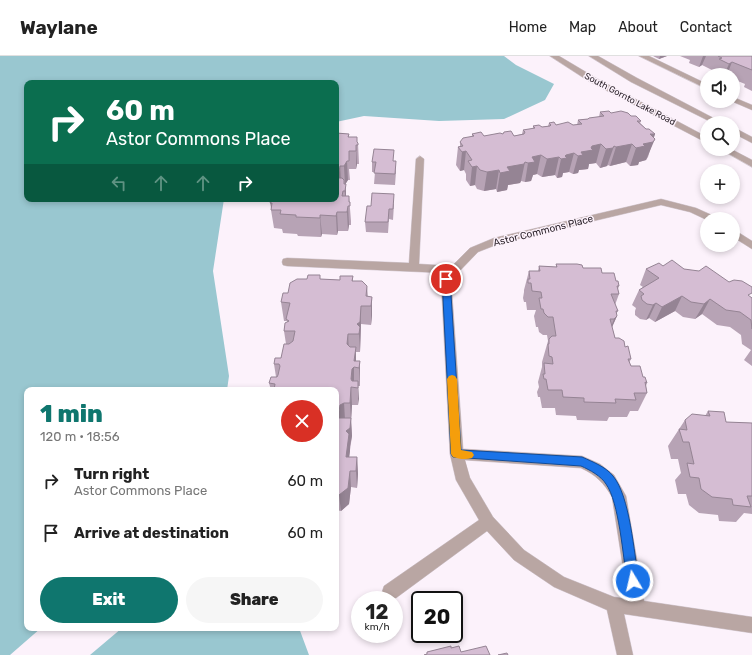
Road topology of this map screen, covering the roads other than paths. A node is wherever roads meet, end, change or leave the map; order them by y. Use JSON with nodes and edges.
{"nodes":[{"id":1,"x":554,"y":56,"type":"edge"},
{"id":2,"x":593,"y":56,"type":"edge"},
{"id":3,"x":643,"y":56,"type":"edge"},
{"id":4,"x":700,"y":84,"type":"edge"},
{"id":5,"x":740,"y":102,"type":"edge"},
{"id":6,"x":752,"y":108,"type":"edge"},
{"id":7,"x":705,"y":116,"type":"edge"},
{"id":8,"x":740,"y":134,"type":"edge"},
{"id":9,"x":700,"y":136,"type":"edge"},
{"id":10,"x":752,"y":140,"type":"edge"},
{"id":11,"x":737,"y":156,"type":"edge"},
{"id":12,"x":420,"y":159,"type":"dead end"},
{"id":13,"x":752,"y":164,"type":"edge"},
{"id":14,"x":700,"y":213,"type":"edge"},
{"id":15,"x":740,"y":237,"type":"edge"},
{"id":16,"x":752,"y":246,"type":"edge"},
{"id":17,"x":287,"y":262,"type":"dead end"},
{"id":18,"x":414,"y":267,"type":"junction"},
{"id":19,"x":454,"y":270,"type":"junction"},
{"id":20,"x":457,"y":454,"type":"junction"},
{"id":21,"x":488,"y":522,"type":"junction"},
{"id":22,"x":391,"y":591,"type":"edge"},
{"id":23,"x":614,"y":605,"type":"junction"},
{"id":24,"x":637,"y":609,"type":"junction"},
{"id":25,"x":752,"y":625,"type":"edge"},
{"id":26,"x":625,"y":655,"type":"edge"}],
"edges":[{"from":1,"to":9,"type":"street","name":"South Gornto Lake Road"},
{"from":2,"to":7,"type":"street","name":"South Gornto Lake Road"},
{"from":3,"to":4,"type":"street"},
{"from":5,"to":6,"type":"street"},
{"from":8,"to":10,"type":"street"},
{"from":11,"to":13,"type":"street"},
{"from":12,"to":18,"type":"street"},
{"from":14,"to":19,"type":"street","name":"Astor Commons Place"},
{"from":15,"to":16,"type":"street"},
{"from":17,"to":18,"type":"street"},
{"from":18,"to":19,"type":"street"},
{"from":19,"to":20,"type":"street","name":"Astor Commons Place"},
{"from":20,"to":21,"type":"street","name":"Astor Commons Place"},
{"from":20,"to":24,"type":"street"},
{"from":21,"to":22,"type":"street"},
{"from":21,"to":23,"type":"street","name":"Astor Commons Place"},
{"from":23,"to":24,"type":"street","name":"Astor Commons Place"},
{"from":23,"to":26,"type":"street"},
{"from":24,"to":25,"type":"street","name":"Astor Commons Place"}]}
